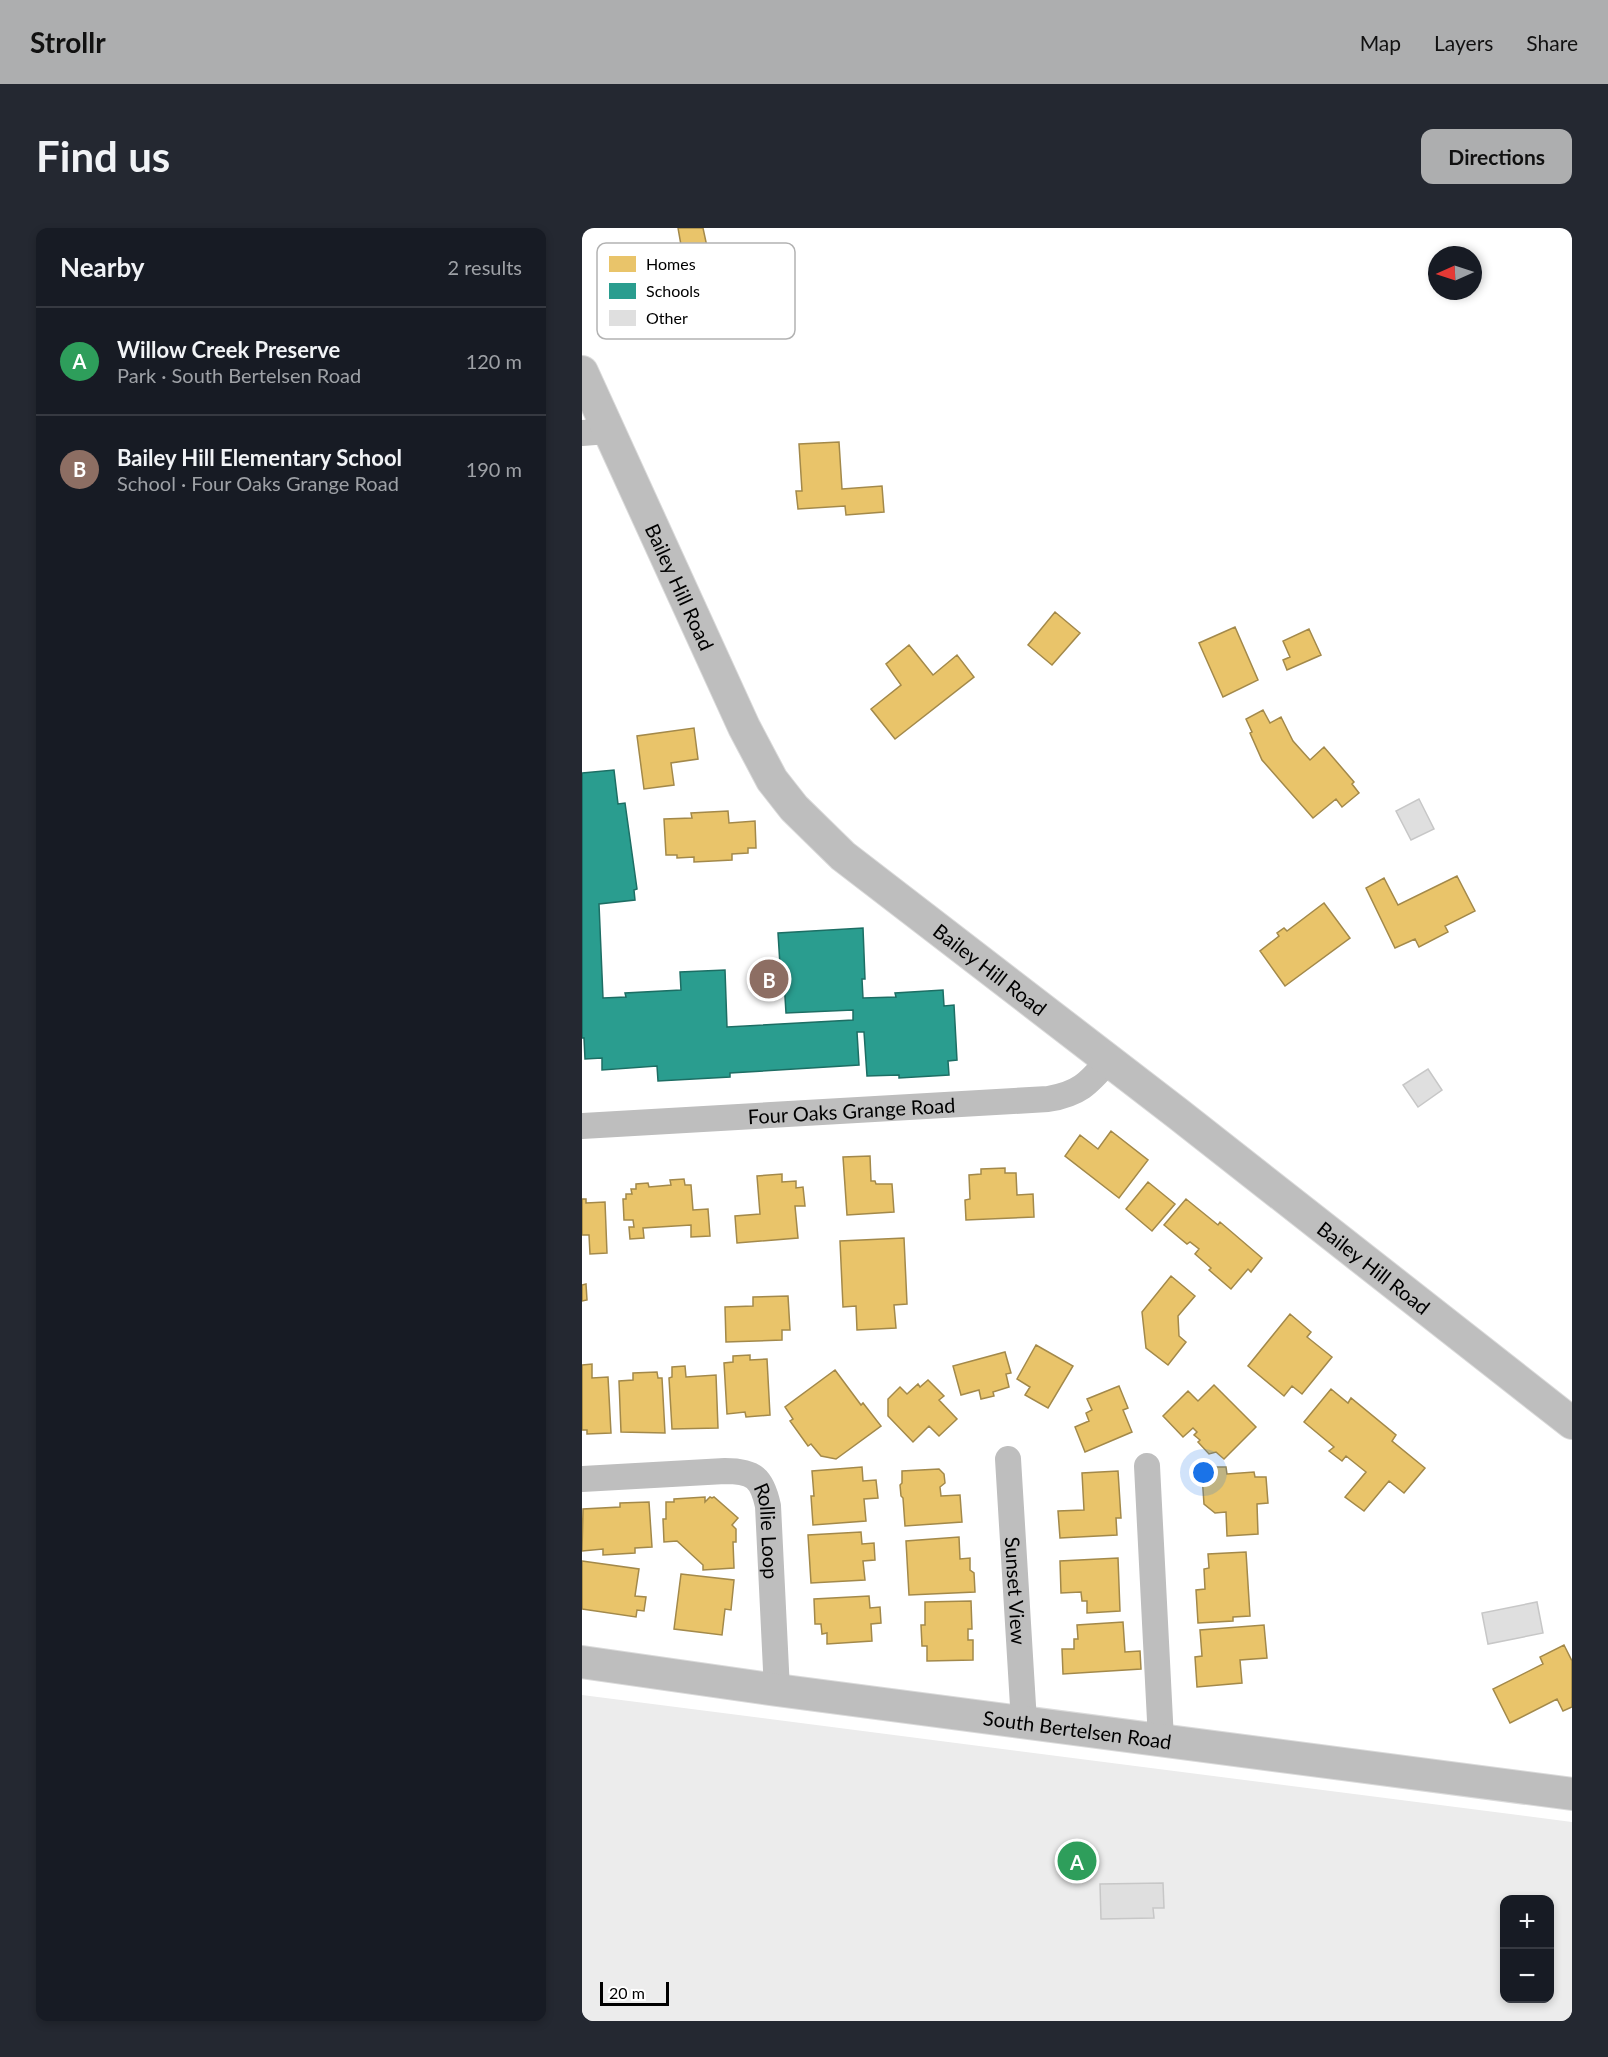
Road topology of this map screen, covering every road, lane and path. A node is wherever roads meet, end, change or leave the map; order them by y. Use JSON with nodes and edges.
{"nodes":[{"id":1,"x":582,"y":372,"type":"edge"},
{"id":2,"x":595,"y":432,"type":"edge"},
{"id":3,"x":1108,"y":1061,"type":"junction"},
{"id":4,"x":582,"y":1125,"type":"edge"},
{"id":5,"x":1572,"y":1423,"type":"edge"},
{"id":6,"x":1008,"y":1459,"type":"dead end"},
{"id":7,"x":1147,"y":1466,"type":"dead end"},
{"id":8,"x":582,"y":1479,"type":"edge"},
{"id":9,"x":582,"y":1662,"type":"edge"},
{"id":10,"x":777,"y":1690,"type":"junction"},
{"id":11,"x":1024,"y":1722,"type":"junction"},
{"id":12,"x":1161,"y":1740,"type":"junction"},
{"id":13,"x":1572,"y":1794,"type":"edge"}],
"edges":[{"from":1,"to":2,"type":"main road","name":"Bailey Hill Road"},
{"from":2,"to":3,"type":"main road","name":"Bailey Hill Road"},
{"from":3,"to":4,"type":"street","name":"Four Oaks Grange Road"},
{"from":3,"to":5,"type":"main road","name":"Bailey Hill Road"},
{"from":6,"to":11,"type":"street","name":"Sunset View"},
{"from":7,"to":12,"type":"street"},
{"from":8,"to":10,"type":"street","name":"Rollie Loop"},
{"from":9,"to":10,"type":"main road","name":"South Bertelsen Road"},
{"from":10,"to":11,"type":"main road","name":"South Bertelsen Road"},
{"from":11,"to":12,"type":"main road","name":"South Bertelsen Road"},
{"from":12,"to":13,"type":"main road","name":"South Bertelsen Road"}]}
